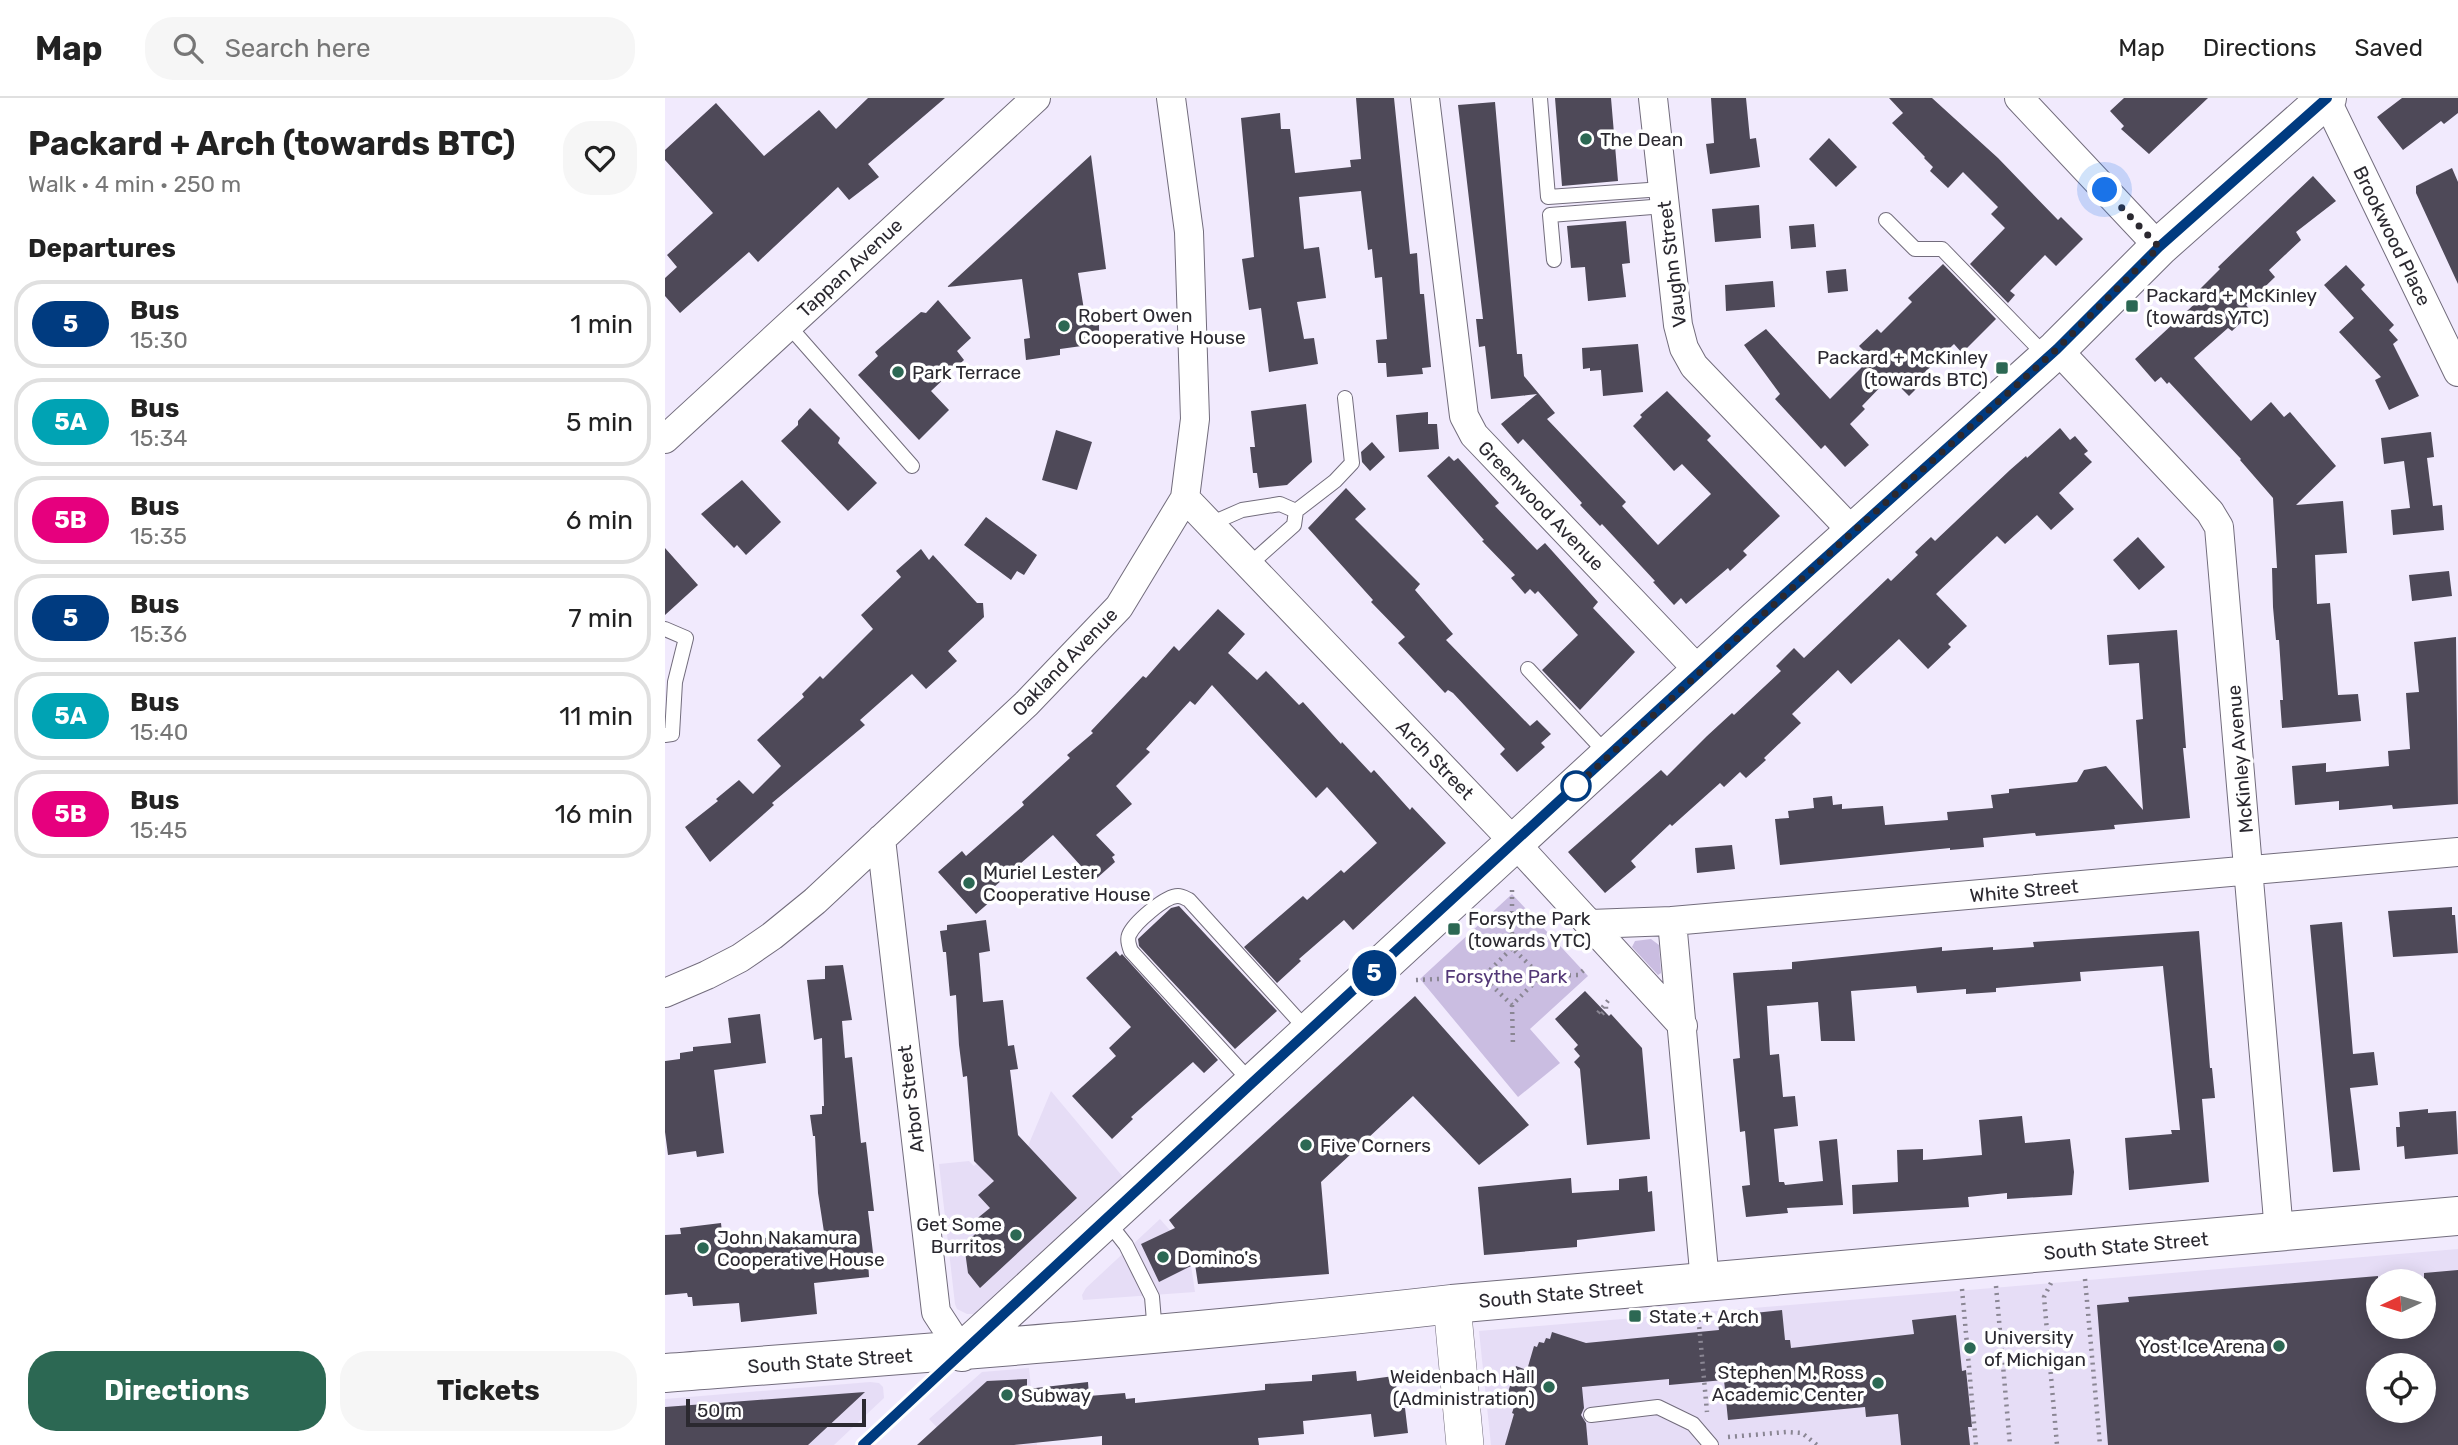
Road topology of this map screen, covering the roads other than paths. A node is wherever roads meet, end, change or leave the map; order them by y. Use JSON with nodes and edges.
{"nodes":[{"id":1,"x":1036,"y":98,"type":"edge"},
{"id":2,"x":1171,"y":98,"type":"edge"},
{"id":3,"x":1425,"y":98,"type":"edge"},
{"id":4,"x":1540,"y":98,"type":"edge"},
{"id":5,"x":1653,"y":98,"type":"edge"},
{"id":6,"x":2019,"y":98,"type":"edge"},
{"id":7,"x":2327,"y":98,"type":"edge"},
{"id":8,"x":1664,"y":197,"type":"junction"},
{"id":9,"x":1886,"y":220,"type":"dead end"},
{"id":10,"x":2159,"y":247,"type":"junction"},
{"id":11,"x":1554,"y":260,"type":"dead end"},
{"id":12,"x":788,"y":325,"type":"junction"},
{"id":13,"x":2052,"y":354,"type":"junction"},
{"id":14,"x":2458,"y":372,"type":"edge"},
{"id":15,"x":1345,"y":398,"type":"dead end"},
{"id":16,"x":665,"y":439,"type":"edge"},
{"id":17,"x":912,"y":466,"type":"dead end"},
{"id":18,"x":1185,"y":498,"type":"junction"},
{"id":19,"x":1296,"y":511,"type":"junction"},
{"id":20,"x":1210,"y":524,"type":"junction"},
{"id":21,"x":1853,"y":532,"type":"junction"},
{"id":22,"x":1249,"y":565,"type":"junction"},
{"id":23,"x":665,"y":629,"type":"edge"},
{"id":24,"x":1528,"y":668,"type":"dead end"},
{"id":25,"x":1700,"y":672,"type":"junction"},
{"id":26,"x":670,"y":682,"type":"edge"},
{"id":27,"x":665,"y":735,"type":"edge"},
{"id":28,"x":1609,"y":756,"type":"junction"},
{"id":29,"x":880,"y":839,"type":"junction"},
{"id":30,"x":1515,"y":843,"type":"junction"},
{"id":31,"x":2458,"y":852,"type":"edge"},
{"id":32,"x":2250,"y":872,"type":"junction"},
{"id":33,"x":1672,"y":920,"type":"junction"},
{"id":34,"x":1590,"y":924,"type":"junction"},
{"id":35,"x":665,"y":993,"type":"edge"},
{"id":36,"x":1683,"y":1026,"type":"junction"},
{"id":37,"x":1309,"y":1032,"type":"junction"},
{"id":38,"x":1252,"y":1083,"type":"junction"},
{"id":39,"x":2458,"y":1216,"type":"edge"},
{"id":40,"x":1106,"y":1219,"type":"junction"},
{"id":41,"x":2279,"y":1232,"type":"junction"},
{"id":42,"x":1701,"y":1296,"type":"junction"},
{"id":43,"x":1452,"y":1304,"type":"junction"},
{"id":44,"x":1155,"y":1334,"type":"junction"},
{"id":45,"x":962,"y":1352,"type":"junction"},
{"id":46,"x":665,"y":1373,"type":"edge"},
{"id":47,"x":1591,"y":1415,"type":"dead end"},
{"id":48,"x":1717,"y":1441,"type":"edge"},
{"id":49,"x":1465,"y":1445,"type":"edge"}],
"edges":[{"from":1,"to":12,"type":"street","name":"Tappan Avenue"},
{"from":2,"to":18,"type":"street","name":"Oakland Avenue"},
{"from":3,"to":25,"type":"street","name":"Greenwood Avenue"},
{"from":4,"to":8,"type":"lane"},
{"from":5,"to":8,"type":"street","name":"Vaughn Street"},
{"from":6,"to":10,"type":"street"},
{"from":7,"to":10,"type":"main road"},
{"from":7,"to":14,"type":"street","name":"Brookwood Place"},
{"from":8,"to":11,"type":"lane"},
{"from":8,"to":21,"type":"street","name":"Vaughn Street"},
{"from":9,"to":13,"type":"lane"},
{"from":10,"to":13,"type":"main road"},
{"from":12,"to":16,"type":"street","name":"Tappan Avenue"},
{"from":12,"to":17,"type":"lane"},
{"from":13,"to":21,"type":"main road"},
{"from":13,"to":32,"type":"street","name":"McKinley Avenue"},
{"from":15,"to":19,"type":"lane"},
{"from":18,"to":20,"type":"street","name":"Arch Street"},
{"from":18,"to":29,"type":"street","name":"Oakland Avenue"},
{"from":19,"to":20,"type":"lane"},
{"from":19,"to":22,"type":"lane"},
{"from":20,"to":22,"type":"street","name":"Arch Street"},
{"from":21,"to":25,"type":"main road"},
{"from":22,"to":30,"type":"street","name":"Arch Street"},
{"from":23,"to":26,"type":"lane"},
{"from":24,"to":28,"type":"lane"},
{"from":25,"to":28,"type":"main road"},
{"from":26,"to":27,"type":"lane"},
{"from":28,"to":30,"type":"main road"},
{"from":29,"to":35,"type":"street","name":"Oakland Avenue"},
{"from":29,"to":45,"type":"street","name":"Arbor Street"},
{"from":30,"to":34,"type":"street","name":"Arch Street"},
{"from":30,"to":37,"type":"main road"},
{"from":31,"to":32,"type":"street","name":"White Street"},
{"from":32,"to":33,"type":"street","name":"White Street"},
{"from":32,"to":41,"type":"street","name":"McKinley Avenue"},
{"from":33,"to":34,"type":"street","name":"White Street"},
{"from":33,"to":36,"type":"street"},
{"from":34,"to":36,"type":"street","name":"Arch Street"},
{"from":36,"to":42,"type":"street"},
{"from":37,"to":38,"type":"main road"},
{"from":37,"to":38,"type":"lane"},
{"from":38,"to":40,"type":"main road"},
{"from":39,"to":41,"type":"main road","name":"South State Street"},
{"from":40,"to":44,"type":"lane"},
{"from":40,"to":45,"type":"main road"},
{"from":41,"to":42,"type":"main road","name":"South State Street"},
{"from":42,"to":43,"type":"main road","name":"South State Street"},
{"from":43,"to":44,"type":"main road","name":"South State Street"},
{"from":43,"to":49,"type":"street"},
{"from":44,"to":45,"type":"main road","name":"South State Street"},
{"from":45,"to":46,"type":"main road","name":"South State Street"},
{"from":47,"to":48,"type":"lane"}]}
